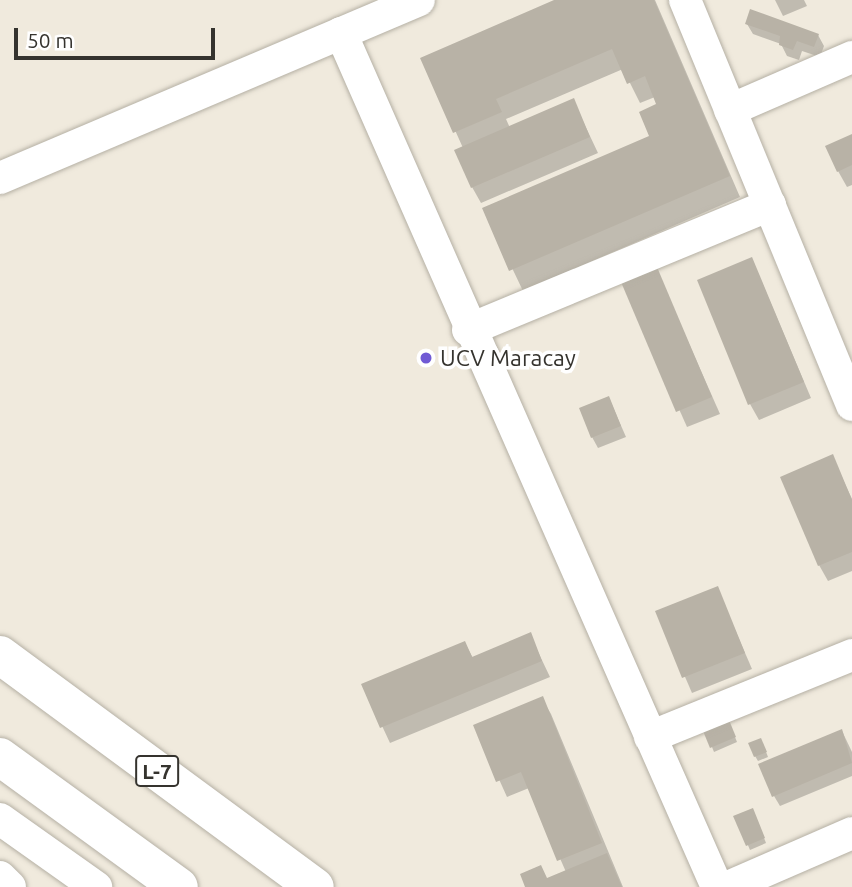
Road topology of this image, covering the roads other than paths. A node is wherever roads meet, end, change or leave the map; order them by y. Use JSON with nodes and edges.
{"nodes":[{"id":1,"x":419,"y":0,"type":"edge"},
{"id":2,"x":685,"y":0,"type":"edge"},
{"id":3,"x":341,"y":33,"type":"junction"},
{"id":4,"x":852,"y":57,"type":"edge"},
{"id":5,"x":730,"y":110,"type":"junction"},
{"id":6,"x":0,"y":178,"type":"edge"},
{"id":7,"x":770,"y":205,"type":"junction"},
{"id":8,"x":468,"y":330,"type":"junction"},
{"id":9,"x":852,"y":405,"type":"edge"},
{"id":10,"x":0,"y":655,"type":"edge"},
{"id":11,"x":852,"y":655,"type":"edge"},
{"id":12,"x":650,"y":737,"type":"junction"},
{"id":13,"x":0,"y":757,"type":"edge"},
{"id":14,"x":0,"y":819,"type":"edge"},
{"id":15,"x":852,"y":833,"type":"edge"},
{"id":16,"x":0,"y":877,"type":"edge"},
{"id":17,"x":10,"y":887,"type":"edge"},
{"id":18,"x":96,"y":887,"type":"edge"},
{"id":19,"x":179,"y":887,"type":"edge"},
{"id":20,"x":315,"y":887,"type":"edge"},
{"id":21,"x":717,"y":887,"type":"edge"},
{"id":22,"x":728,"y":887,"type":"edge"}],
"edges":[{"from":1,"to":3,"type":"street"},
{"from":2,"to":5,"type":"street"},
{"from":3,"to":6,"type":"street"},
{"from":3,"to":8,"type":"street"},
{"from":4,"to":5,"type":"street"},
{"from":5,"to":7,"type":"street"},
{"from":7,"to":8,"type":"street"},
{"from":7,"to":9,"type":"street"},
{"from":8,"to":12,"type":"street"},
{"from":10,"to":20,"type":"main road","number":"L-7"},
{"from":11,"to":12,"type":"street"},
{"from":12,"to":21,"type":"street"},
{"from":13,"to":19,"type":"main road"},
{"from":14,"to":18,"type":"street"},
{"from":15,"to":22,"type":"street"},
{"from":16,"to":17,"type":"street"}]}
